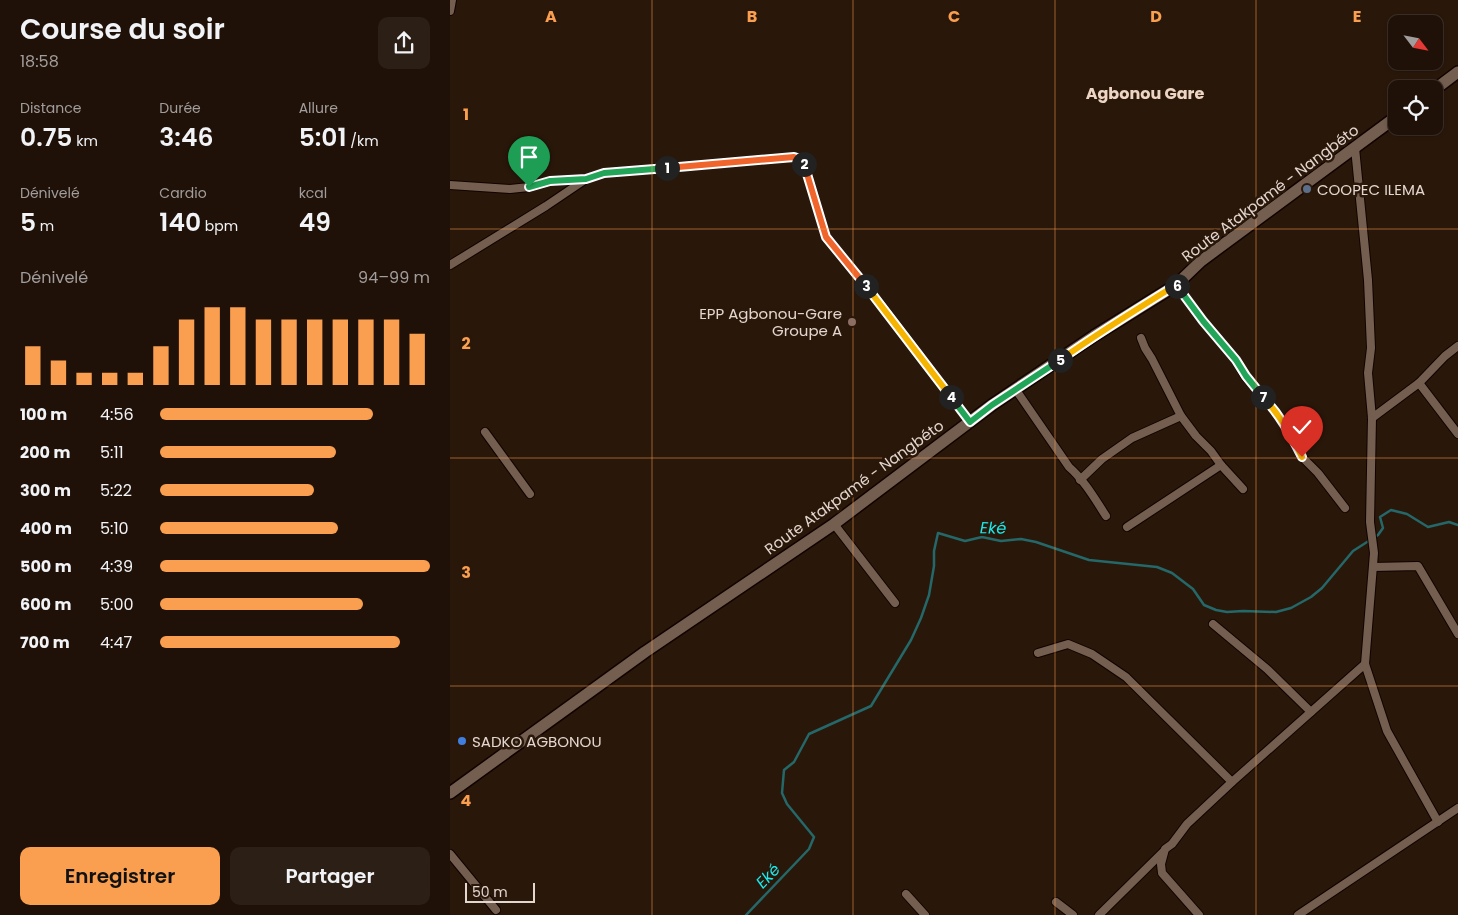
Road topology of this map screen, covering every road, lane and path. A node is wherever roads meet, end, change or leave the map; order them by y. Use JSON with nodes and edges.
{"nodes":[{"id":1,"x":452,"y":0,"type":"edge"},
{"id":2,"x":450,"y":10,"type":"edge"},
{"id":3,"x":1458,"y":72,"type":"edge"},
{"id":4,"x":1443,"y":83,"type":"edge"},
{"id":5,"x":1388,"y":123,"type":"edge"},
{"id":6,"x":1355,"y":148,"type":"junction"},
{"id":7,"x":586,"y":179,"type":"junction"},
{"id":8,"x":450,"y":185,"type":"edge"},
{"id":9,"x":450,"y":265,"type":"edge"},
{"id":10,"x":1176,"y":285,"type":"junction"},
{"id":11,"x":1142,"y":338,"type":"dead end"},
{"id":12,"x":1458,"y":346,"type":"edge"},
{"id":13,"x":1419,"y":383,"type":"junction"},
{"id":14,"x":1016,"y":390,"type":"junction"},
{"id":15,"x":1181,"y":416,"type":"junction"},
{"id":16,"x":1372,"y":418,"type":"junction"},
{"id":17,"x":970,"y":422,"type":"junction"},
{"id":18,"x":484,"y":432,"type":"dead end"},
{"id":19,"x":1458,"y":434,"type":"edge"},
{"id":20,"x":1221,"y":465,"type":"junction"},
{"id":21,"x":1080,"y":480,"type":"junction"},
{"id":22,"x":1243,"y":489,"type":"dead end"},
{"id":23,"x":530,"y":494,"type":"dead end"},
{"id":24,"x":1345,"y":508,"type":"dead end"},
{"id":25,"x":1106,"y":516,"type":"dead end"},
{"id":26,"x":834,"y":524,"type":"junction"},
{"id":27,"x":1126,"y":526,"type":"dead end"},
{"id":28,"x":1373,"y":567,"type":"junction"},
{"id":29,"x":895,"y":603,"type":"dead end"},
{"id":30,"x":1213,"y":624,"type":"dead end"},
{"id":31,"x":1458,"y":634,"type":"edge"},
{"id":32,"x":1038,"y":653,"type":"dead end"},
{"id":33,"x":1365,"y":664,"type":"junction"},
{"id":34,"x":1311,"y":712,"type":"junction"},
{"id":35,"x":1232,"y":782,"type":"junction"},
{"id":36,"x":450,"y":793,"type":"edge"},
{"id":37,"x":1458,"y":808,"type":"edge"},
{"id":38,"x":1451,"y":813,"type":"junction"},
{"id":39,"x":1458,"y":820,"type":"edge"},
{"id":40,"x":1438,"y":822,"type":"junction"},
{"id":41,"x":1165,"y":849,"type":"junction"},
{"id":42,"x":450,"y":854,"type":"edge"},
{"id":43,"x":906,"y":894,"type":"dead end"},
{"id":44,"x":1056,"y":902,"type":"dead end"},
{"id":45,"x":496,"y":910,"type":"dead end"},
{"id":46,"x":925,"y":915,"type":"edge"},
{"id":47,"x":1073,"y":915,"type":"edge"},
{"id":48,"x":1099,"y":915,"type":"edge"},
{"id":49,"x":1199,"y":915,"type":"edge"},
{"id":50,"x":1298,"y":915,"type":"edge"}],
"edges":[{"from":1,"to":2,"type":"street"},
{"from":3,"to":4,"type":"main road"},
{"from":5,"to":6,"type":"main road","name":"Route Atakpamé - Nangbéto"},
{"from":6,"to":10,"type":"main road","name":"Route Atakpamé - Nangbéto"},
{"from":6,"to":16,"type":"street"},
{"from":7,"to":8,"type":"street"},
{"from":7,"to":9,"type":"street"},
{"from":7,"to":17,"type":"street"},
{"from":10,"to":14,"type":"main road","name":"Route Atakpamé - Nangbéto"},
{"from":10,"to":24,"type":"street"},
{"from":11,"to":15,"type":"street"},
{"from":12,"to":13,"type":"street"},
{"from":13,"to":16,"type":"street"},
{"from":13,"to":19,"type":"street"},
{"from":14,"to":17,"type":"main road","name":"Route Atakpamé - Nangbéto"},
{"from":14,"to":21,"type":"street"},
{"from":15,"to":20,"type":"street"},
{"from":15,"to":21,"type":"street"},
{"from":16,"to":28,"type":"street"},
{"from":17,"to":26,"type":"main road","name":"Route Atakpamé - Nangbéto"},
{"from":18,"to":23,"type":"street"},
{"from":20,"to":22,"type":"street"},
{"from":20,"to":27,"type":"street"},
{"from":21,"to":25,"type":"street"},
{"from":26,"to":29,"type":"street"},
{"from":26,"to":36,"type":"main road","name":"Route Atakpamé - Nangbéto"},
{"from":28,"to":31,"type":"street"},
{"from":28,"to":33,"type":"street"},
{"from":30,"to":34,"type":"street"},
{"from":32,"to":35,"type":"street"},
{"from":33,"to":34,"type":"street"},
{"from":33,"to":40,"type":"street"},
{"from":34,"to":35,"type":"street"},
{"from":35,"to":41,"type":"street"},
{"from":37,"to":38,"type":"street"},
{"from":38,"to":39,"type":"street"},
{"from":38,"to":40,"type":"street"},
{"from":40,"to":50,"type":"street"},
{"from":41,"to":48,"type":"street"},
{"from":41,"to":49,"type":"street"},
{"from":42,"to":45,"type":"street"},
{"from":43,"to":46,"type":"street"},
{"from":44,"to":47,"type":"street"}]}
